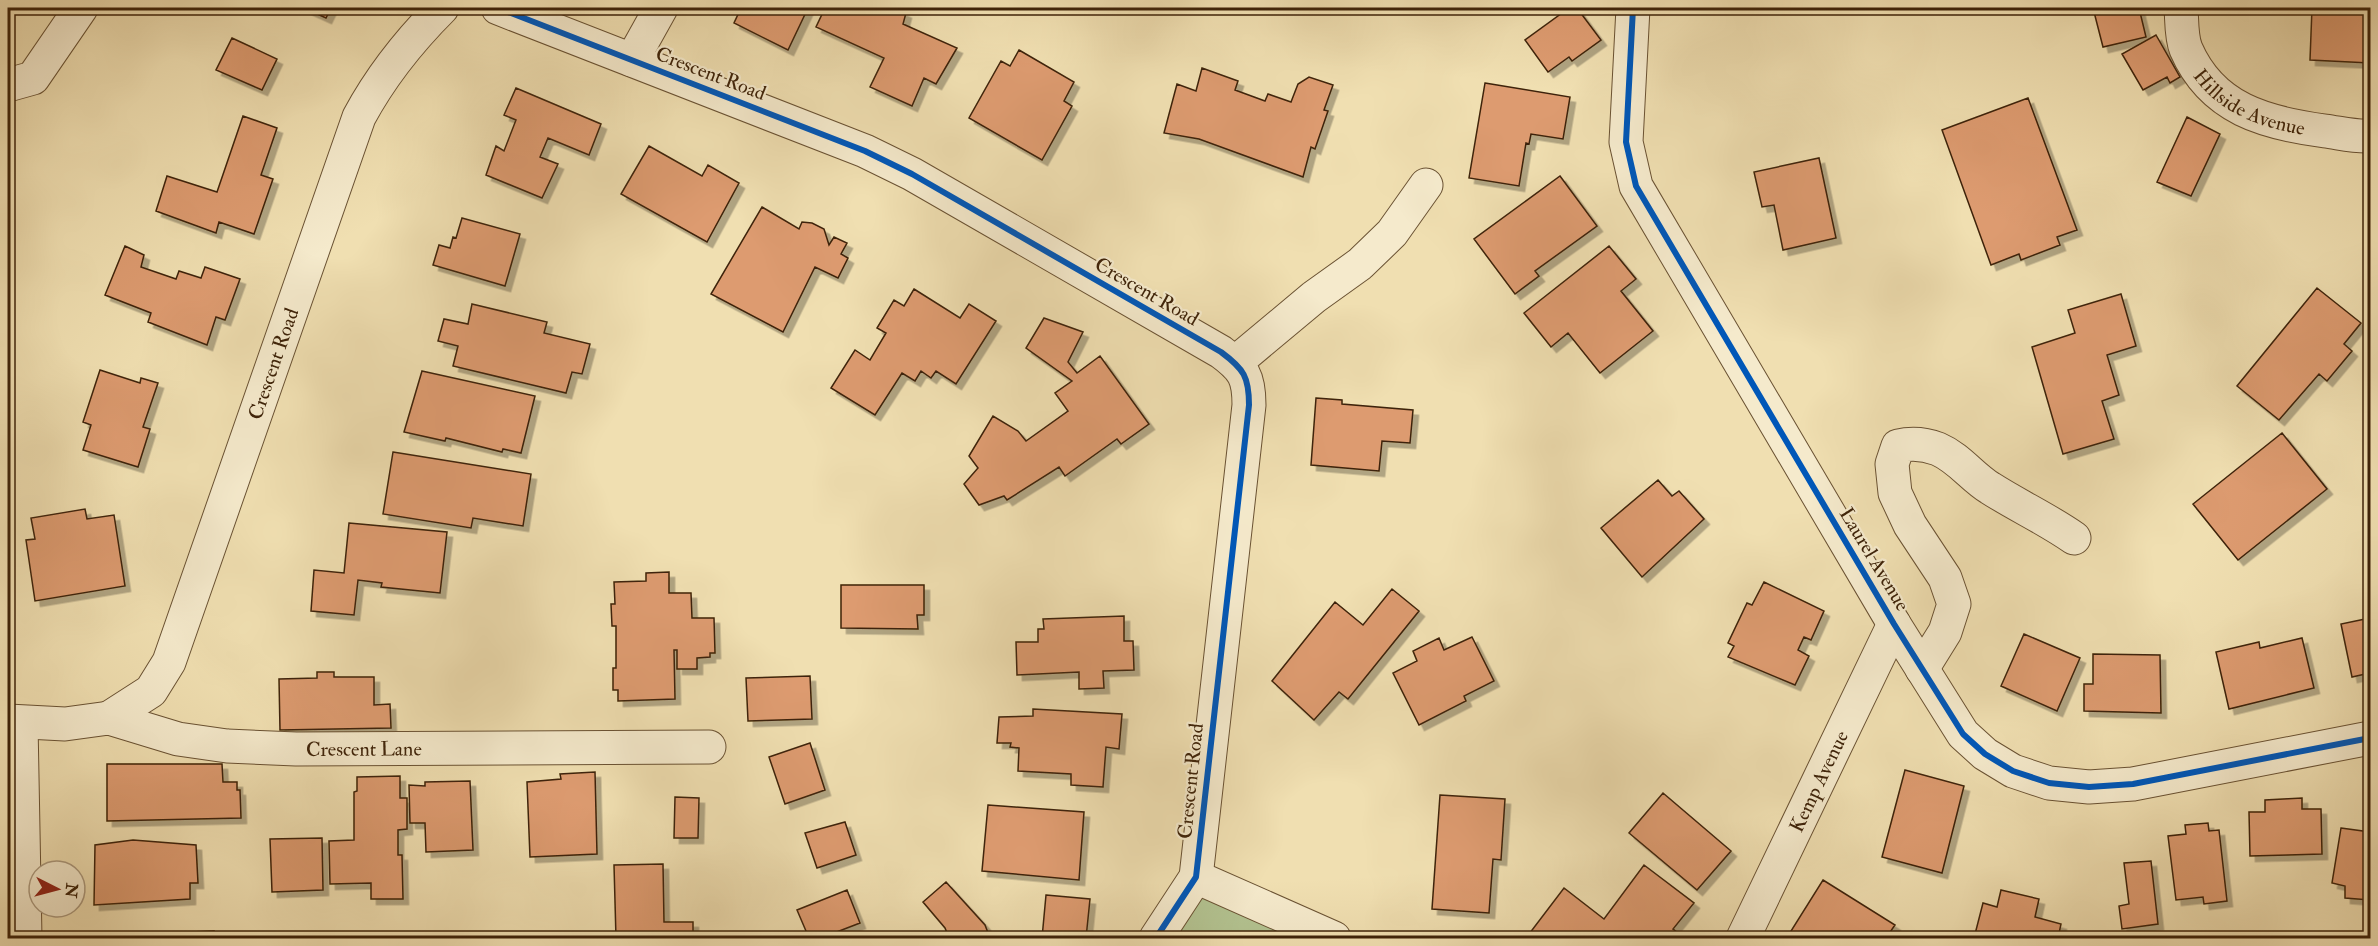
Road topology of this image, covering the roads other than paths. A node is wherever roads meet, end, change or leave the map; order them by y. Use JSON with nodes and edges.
{"nodes":[{"id":1,"x":81,"y":8,"type":"edge"},
{"id":2,"x":442,"y":8,"type":"edge"},
{"id":3,"x":498,"y":8,"type":"edge"},
{"id":4,"x":661,"y":8,"type":"edge"},
{"id":5,"x":1633,"y":8,"type":"edge"},
{"id":6,"x":2181,"y":8,"type":"edge"},
{"id":7,"x":632,"y":60,"type":"junction"},
{"id":8,"x":8,"y":86,"type":"edge"},
{"id":9,"x":2370,"y":136,"type":"edge"},
{"id":10,"x":1426,"y":185,"type":"dead end"},
{"id":11,"x":1235,"y":363,"type":"junction"},
{"id":12,"x":2074,"y":538,"type":"dead end"},
{"id":13,"x":1894,"y":624,"type":"junction"},
{"id":14,"x":1922,"y":669,"type":"junction"},
{"id":15,"x":110,"y":717,"type":"junction"},
{"id":16,"x":14,"y":722,"type":"edge"},
{"id":17,"x":2370,"y":738,"type":"edge"},
{"id":18,"x":709,"y":747,"type":"dead end"},
{"id":19,"x":1196,"y":878,"type":"junction"},
{"id":20,"x":25,"y":939,"type":"edge"},
{"id":21,"x":1156,"y":939,"type":"edge"},
{"id":22,"x":1334,"y":939,"type":"edge"},
{"id":23,"x":1743,"y":939,"type":"edge"}],
"edges":[{"from":1,"to":8,"type":"street"},
{"from":2,"to":15,"type":"street","name":"Crescent Road"},
{"from":3,"to":7,"type":"street","name":"Crescent Road"},
{"from":4,"to":7,"type":"street"},
{"from":5,"to":13,"type":"street","name":"Laurel Avenue"},
{"from":6,"to":9,"type":"street","name":"Hillside Avenue"},
{"from":7,"to":11,"type":"street","name":"Crescent Road"},
{"from":10,"to":11,"type":"street"},
{"from":11,"to":19,"type":"street","name":"Crescent Road"},
{"from":12,"to":14,"type":"street"},
{"from":13,"to":14,"type":"street","name":"Laurel Avenue"},
{"from":13,"to":23,"type":"street","name":"Kemp Avenue"},
{"from":14,"to":17,"type":"street","name":"Laurel Avenue"},
{"from":15,"to":16,"type":"street","name":"Crescent Lane"},
{"from":15,"to":18,"type":"street","name":"Crescent Lane"},
{"from":16,"to":20,"type":"street"},
{"from":19,"to":21,"type":"street","name":"Crescent Road"},
{"from":19,"to":22,"type":"street"}]}
